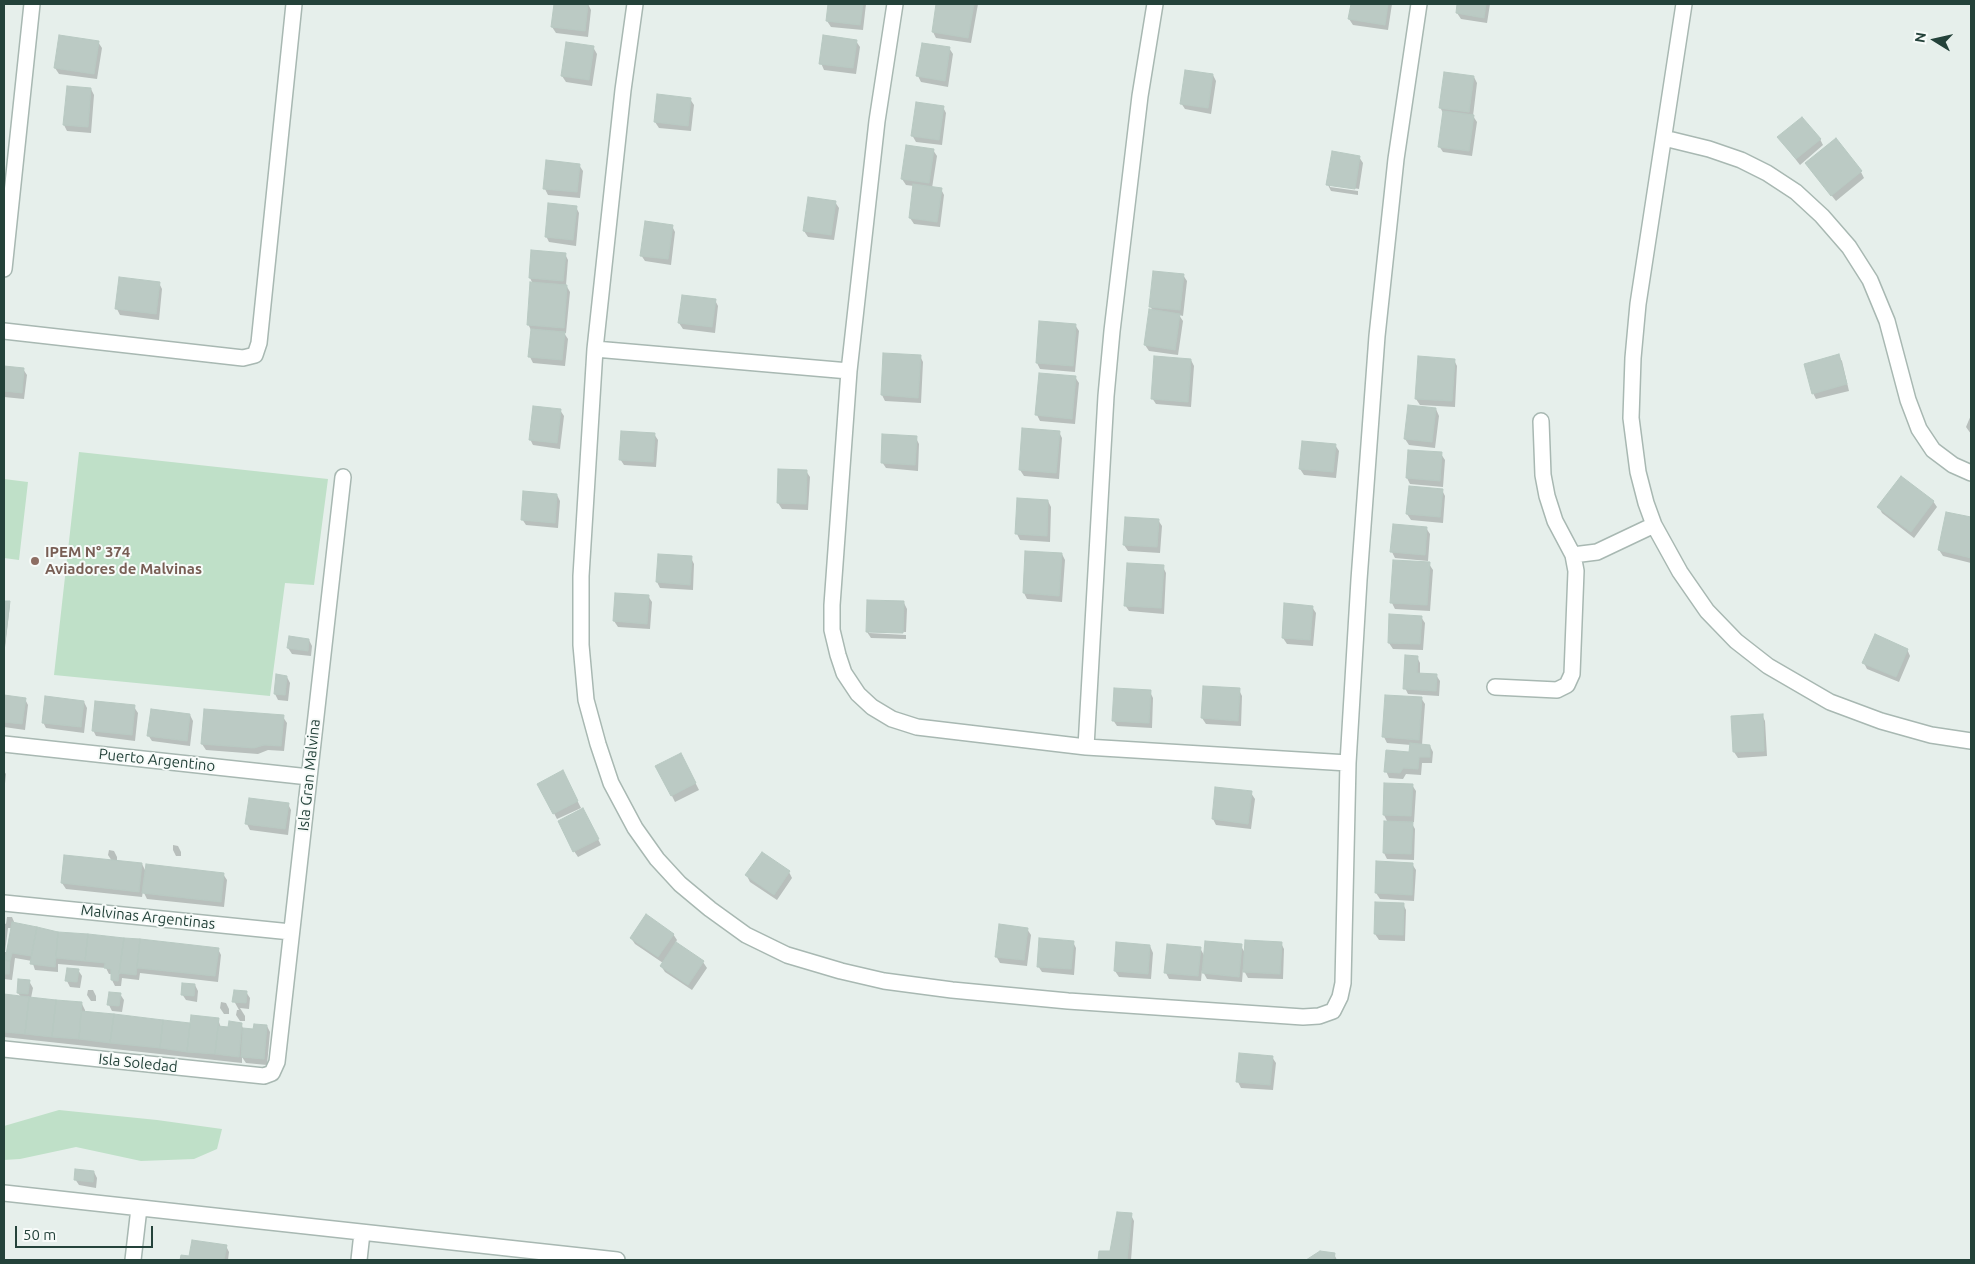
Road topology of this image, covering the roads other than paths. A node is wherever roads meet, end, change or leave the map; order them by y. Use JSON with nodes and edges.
{"nodes":[{"id":1,"x":32,"y":4,"type":"edge"},
{"id":2,"x":294,"y":4,"type":"edge"},
{"id":3,"x":635,"y":4,"type":"edge"},
{"id":4,"x":895,"y":4,"type":"edge"},
{"id":5,"x":1155,"y":4,"type":"edge"},
{"id":6,"x":1419,"y":4,"type":"edge"},
{"id":7,"x":1684,"y":4,"type":"edge"},
{"id":8,"x":1664,"y":138,"type":"junction"},
{"id":9,"x":4,"y":269,"type":"edge"},
{"id":10,"x":4,"y":332,"type":"edge"},
{"id":11,"x":595,"y":349,"type":"junction"},
{"id":12,"x":849,"y":372,"type":"junction"},
{"id":13,"x":1541,"y":422,"type":"dead end"},
{"id":14,"x":1971,"y":473,"type":"edge"},
{"id":15,"x":343,"y":477,"type":"dead end"},
{"id":16,"x":1654,"y":524,"type":"junction"},
{"id":17,"x":1573,"y":556,"type":"junction"},
{"id":18,"x":1495,"y":687,"type":"dead end"},
{"id":19,"x":1971,"y":741,"type":"edge"},
{"id":20,"x":4,"y":744,"type":"edge"},
{"id":21,"x":1086,"y":747,"type":"junction"},
{"id":22,"x":1348,"y":762,"type":"junction"},
{"id":23,"x":309,"y":776,"type":"junction"},
{"id":24,"x":4,"y":903,"type":"edge"},
{"id":25,"x":292,"y":932,"type":"junction"},
{"id":26,"x":4,"y":1049,"type":"edge"},
{"id":27,"x":272,"y":1073,"type":"joint"},
{"id":28,"x":4,"y":1193,"type":"edge"},
{"id":29,"x":139,"y":1208,"type":"junction"},
{"id":30,"x":362,"y":1232,"type":"junction"},
{"id":31,"x":133,"y":1260,"type":"edge"},
{"id":32,"x":358,"y":1260,"type":"edge"},
{"id":33,"x":617,"y":1260,"type":"edge"}],
"edges":[{"from":1,"to":9,"type":"street"},
{"from":2,"to":10,"type":"street"},
{"from":3,"to":11,"type":"street"},
{"from":4,"to":12,"type":"street"},
{"from":5,"to":21,"type":"street"},
{"from":6,"to":22,"type":"street"},
{"from":7,"to":8,"type":"street"},
{"from":8,"to":14,"type":"street"},
{"from":8,"to":16,"type":"street"},
{"from":11,"to":12,"type":"street"},
{"from":11,"to":22,"type":"street"},
{"from":12,"to":21,"type":"street"},
{"from":13,"to":17,"type":"street"},
{"from":15,"to":23,"type":"street","name":"Isla Gran Malvina"},
{"from":16,"to":17,"type":"street"},
{"from":16,"to":19,"type":"street"},
{"from":17,"to":18,"type":"street"},
{"from":20,"to":23,"type":"street","name":"Puerto Argentino"},
{"from":21,"to":22,"type":"street"},
{"from":23,"to":25,"type":"street","name":"Isla Gran Malvina"},
{"from":24,"to":25,"type":"street","name":"Malvinas Argentinas"},
{"from":25,"to":27,"type":"street","name":"Isla Gran Malvina"},
{"from":26,"to":27,"type":"street","name":"Isla Soledad"},
{"from":28,"to":29,"type":"street"},
{"from":29,"to":30,"type":"street"},
{"from":29,"to":31,"type":"street"},
{"from":30,"to":32,"type":"street"},
{"from":30,"to":33,"type":"street"}]}
